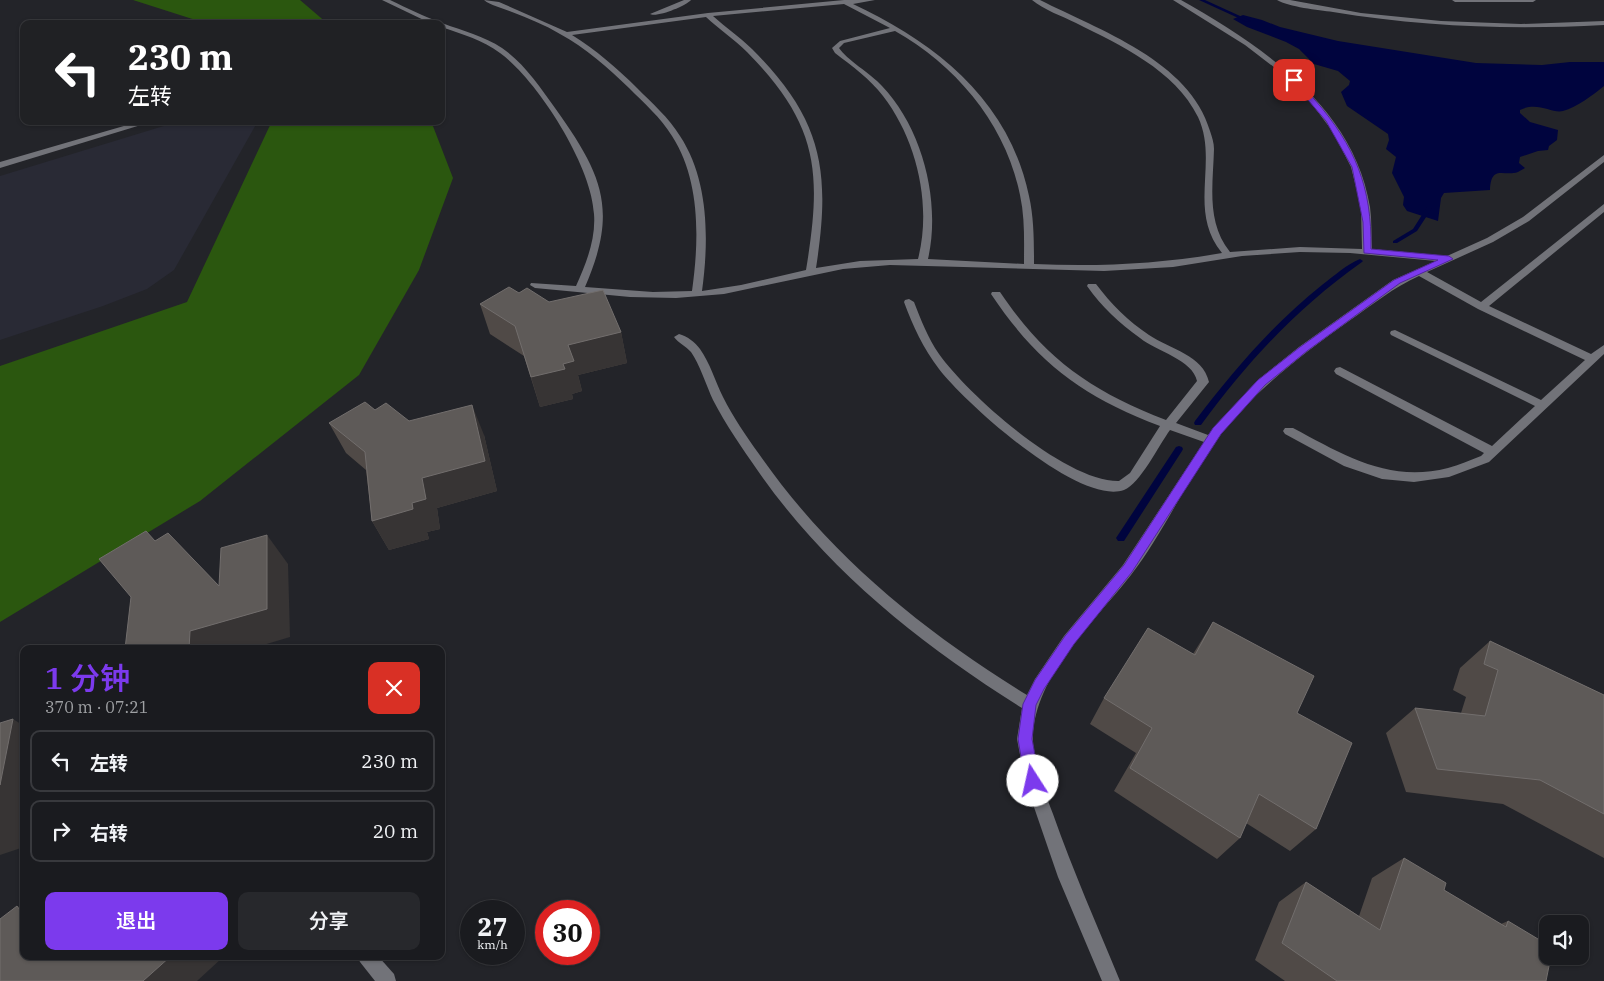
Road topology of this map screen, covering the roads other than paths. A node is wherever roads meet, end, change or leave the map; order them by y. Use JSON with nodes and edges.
{"nodes":[{"id":1,"x":386,"y":0,"type":"edge"},
{"id":2,"x":487,"y":0,"type":"edge"},
{"id":3,"x":688,"y":0,"type":"edge"},
{"id":4,"x":872,"y":0,"type":"edge"},
{"id":5,"x":1036,"y":0,"type":"edge"},
{"id":6,"x":1176,"y":0,"type":"edge"},
{"id":7,"x":1280,"y":0,"type":"edge"},
{"id":8,"x":1455,"y":0,"type":"edge"},
{"id":9,"x":1533,"y":0,"type":"edge"},
{"id":10,"x":844,"y":2,"type":"junction"},
{"id":11,"x":653,"y":14,"type":"dead end"},
{"id":12,"x":708,"y":15,"type":"junction"},
{"id":13,"x":431,"y":20,"type":"edge"},
{"id":14,"x":1604,"y":23,"type":"edge"},
{"id":15,"x":445,"y":26,"type":"edge"},
{"id":16,"x":897,"y":28,"type":"junction"},
{"id":17,"x":566,"y":34,"type":"junction"},
{"id":18,"x":136,"y":125,"type":"edge"},
{"id":19,"x":1604,"y":158,"type":"edge"},
{"id":20,"x":0,"y":165,"type":"edge"},
{"id":21,"x":1604,"y":207,"type":"edge"},
{"id":22,"x":1367,"y":251,"type":"junction"},
{"id":23,"x":1228,"y":256,"type":"junction"},
{"id":24,"x":1449,"y":259,"type":"junction"},
{"id":25,"x":922,"y":262,"type":"junction"},
{"id":26,"x":1029,"y":267,"type":"junction"},
{"id":27,"x":811,"y":272,"type":"junction"},
{"id":28,"x":1420,"y":272,"type":"junction"},
{"id":29,"x":535,"y":285,"type":"dead end"},
{"id":30,"x":1092,"y":286,"type":"dead end"},
{"id":31,"x":579,"y":290,"type":"junction"},
{"id":32,"x":697,"y":294,"type":"junction"},
{"id":33,"x":996,"y":294,"type":"dead end"},
{"id":34,"x":909,"y":302,"type":"dead end"},
{"id":35,"x":1482,"y":307,"type":"junction"},
{"id":36,"x":1395,"y":333,"type":"dead end"},
{"id":37,"x":678,"y":337,"type":"dead end"},
{"id":38,"x":1604,"y":348,"type":"edge"},
{"id":39,"x":1593,"y":359,"type":"junction"},
{"id":40,"x":1340,"y":371,"type":"dead end"},
{"id":41,"x":1544,"y":406,"type":"junction"},
{"id":42,"x":1166,"y":426,"type":"junction"},
{"id":43,"x":1289,"y":431,"type":"dead end"},
{"id":44,"x":1210,"y":440,"type":"junction"},
{"id":45,"x":1493,"y":452,"type":"junction"},
{"id":46,"x":1030,"y":704,"type":"junction"},
{"id":47,"x":369,"y":960,"type":"edge"},
{"id":48,"x":387,"y":981,"type":"edge"},
{"id":49,"x":1110,"y":981,"type":"edge"}],
"edges":[{"from":1,"to":13,"type":"street"},
{"from":2,"to":17,"type":"street"},
{"from":3,"to":11,"type":"street"},
{"from":4,"to":10,"type":"street"},
{"from":5,"to":23,"type":"street"},
{"from":6,"to":22,"type":"street"},
{"from":7,"to":14,"type":"street"},
{"from":8,"to":9,"type":"street"},
{"from":10,"to":12,"type":"street"},
{"from":10,"to":16,"type":"street"},
{"from":12,"to":17,"type":"street"},
{"from":12,"to":27,"type":"street"},
{"from":15,"to":31,"type":"street"},
{"from":16,"to":25,"type":"street"},
{"from":16,"to":26,"type":"street"},
{"from":17,"to":32,"type":"street"},
{"from":18,"to":20,"type":"street"},
{"from":19,"to":24,"type":"street"},
{"from":21,"to":35,"type":"street"},
{"from":22,"to":23,"type":"street"},
{"from":22,"to":24,"type":"street"},
{"from":23,"to":26,"type":"street"},
{"from":24,"to":28,"type":"street"},
{"from":25,"to":26,"type":"street"},
{"from":25,"to":27,"type":"street"},
{"from":27,"to":32,"type":"street"},
{"from":28,"to":35,"type":"street"},
{"from":28,"to":44,"type":"street"},
{"from":29,"to":31,"type":"street"},
{"from":30,"to":42,"type":"street"},
{"from":31,"to":32,"type":"street"},
{"from":33,"to":42,"type":"street"},
{"from":34,"to":42,"type":"street"},
{"from":35,"to":39,"type":"street"},
{"from":36,"to":41,"type":"street"},
{"from":37,"to":46,"type":"street"},
{"from":38,"to":39,"type":"street"},
{"from":39,"to":41,"type":"street"},
{"from":40,"to":45,"type":"street"},
{"from":41,"to":45,"type":"street"},
{"from":42,"to":44,"type":"street"},
{"from":43,"to":45,"type":"street"},
{"from":44,"to":46,"type":"street"},
{"from":46,"to":49,"type":"street"},
{"from":47,"to":48,"type":"street"}]}
